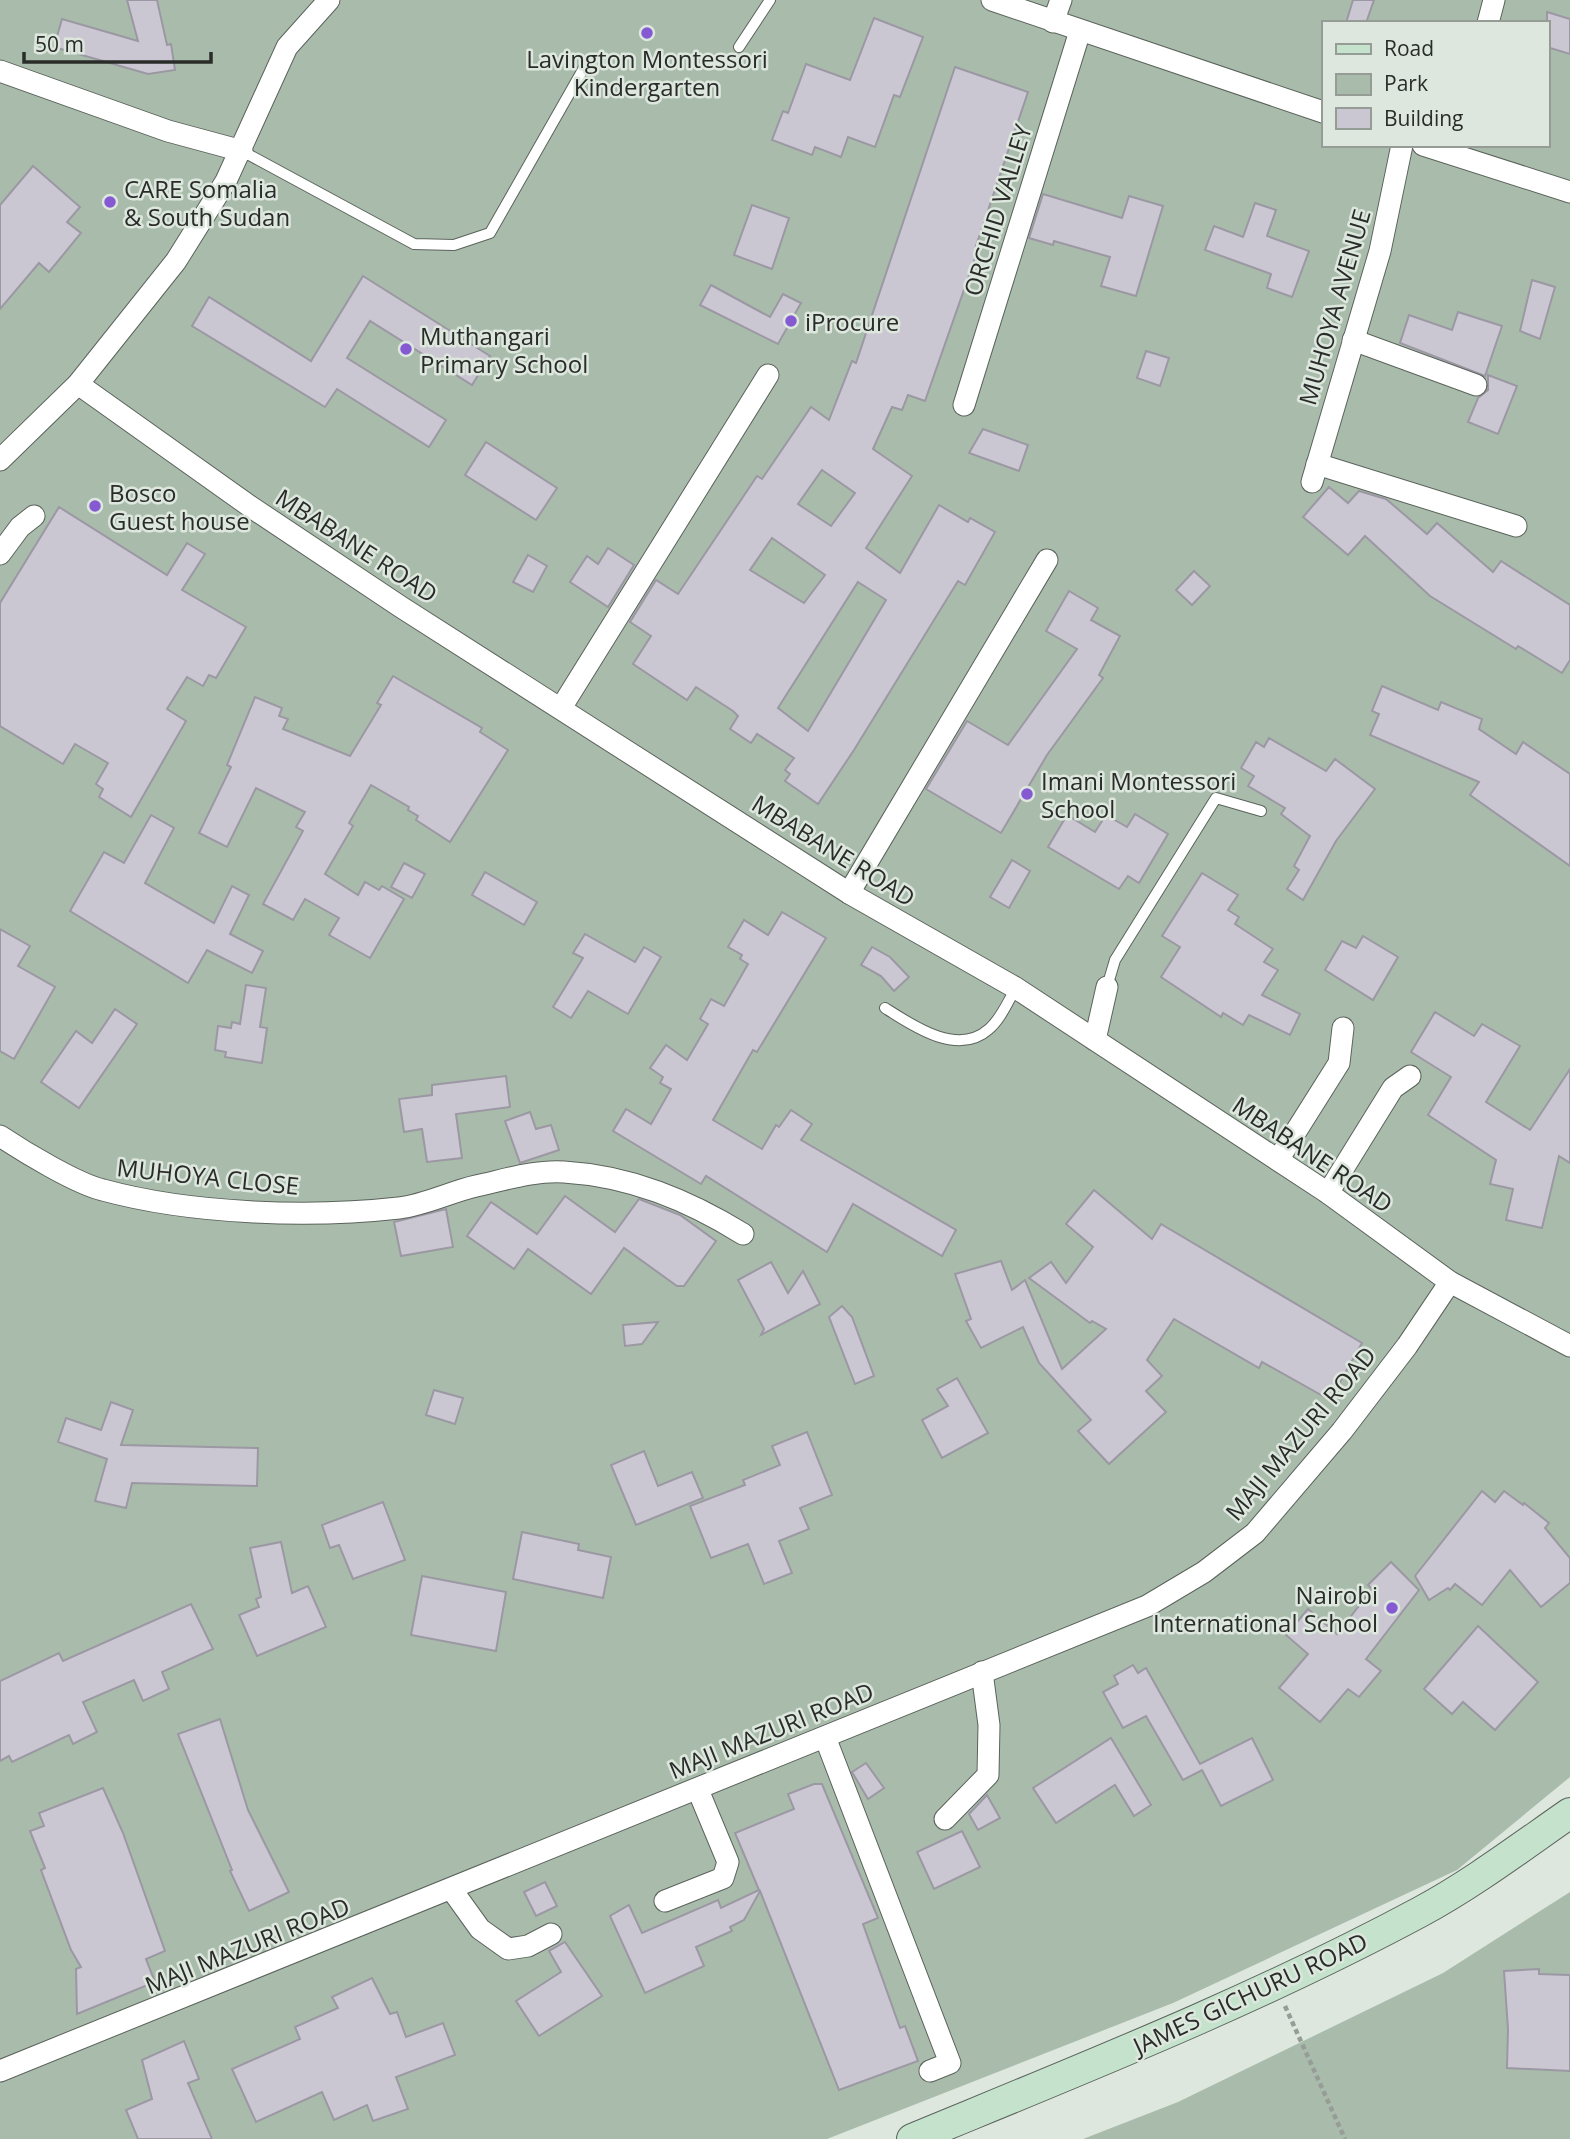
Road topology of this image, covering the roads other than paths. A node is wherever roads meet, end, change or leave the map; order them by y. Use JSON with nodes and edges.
{"nodes":[{"id":1,"x":330,"y":0,"type":"edge"},
{"id":2,"x":770,"y":0,"type":"edge"},
{"id":3,"x":992,"y":0,"type":"edge"},
{"id":4,"x":1061,"y":0,"type":"edge"},
{"id":5,"x":1494,"y":0,"type":"edge"},
{"id":6,"x":1021,"y":5,"type":"edge"},
{"id":7,"x":1489,"y":21,"type":"edge"},
{"id":8,"x":1053,"y":22,"type":"junction"},
{"id":9,"x":1080,"y":31,"type":"junction"},
{"id":10,"x":739,"y":47,"type":"dead end"},
{"id":11,"x":585,"y":66,"type":"dead end"},
{"id":12,"x":0,"y":71,"type":"edge"},
{"id":13,"x":1322,"y":112,"type":"edge"},
{"id":14,"x":1402,"y":147,"type":"edge"},
{"id":15,"x":1436,"y":147,"type":"edge"},
{"id":16,"x":1456,"y":150,"type":"edge"},
{"id":17,"x":242,"y":151,"type":"junction"},
{"id":18,"x":1570,"y":192,"type":"edge"},
{"id":19,"x":1353,"y":340,"type":"junction"},
{"id":20,"x":768,"y":375,"type":"dead end"},
{"id":21,"x":78,"y":384,"type":"junction"},
{"id":22,"x":1476,"y":385,"type":"dead end"},
{"id":23,"x":964,"y":405,"type":"dead end"},
{"id":24,"x":0,"y":460,"type":"edge"},
{"id":25,"x":34,"y":516,"type":"dead end"},
{"id":26,"x":1516,"y":526,"type":"dead end"},
{"id":27,"x":0,"y":554,"type":"edge"},
{"id":28,"x":1046,"y":560,"type":"dead end"},
{"id":29,"x":561,"y":708,"type":"junction"},
{"id":30,"x":1261,"y":811,"type":"dead end"},
{"id":31,"x":849,"y":893,"type":"junction"},
{"id":32,"x":1107,"y":987,"type":"joint"},
{"id":33,"x":1016,"y":988,"type":"junction"},
{"id":34,"x":885,"y":1008,"type":"dead end"},
{"id":35,"x":1343,"y":1028,"type":"dead end"},
{"id":36,"x":1095,"y":1040,"type":"junction"},
{"id":37,"x":1410,"y":1076,"type":"dead end"},
{"id":38,"x":0,"y":1136,"type":"edge"},
{"id":39,"x":1278,"y":1160,"type":"junction"},
{"id":40,"x":1328,"y":1192,"type":"junction"},
{"id":41,"x":743,"y":1234,"type":"dead end"},
{"id":42,"x":1450,"y":1282,"type":"junction"},
{"id":43,"x":1570,"y":1346,"type":"edge"},
{"id":44,"x":982,"y":1672,"type":"junction"},
{"id":45,"x":825,"y":1737,"type":"junction"},
{"id":46,"x":698,"y":1790,"type":"junction"},
{"id":47,"x":1570,"y":1813,"type":"edge"},
{"id":48,"x":945,"y":1819,"type":"dead end"},
{"id":49,"x":452,"y":1890,"type":"junction"},
{"id":50,"x":665,"y":1901,"type":"dead end"},
{"id":51,"x":551,"y":1934,"type":"dead end"},
{"id":52,"x":930,"y":2070,"type":"dead end"},
{"id":53,"x":0,"y":2071,"type":"edge"},
{"id":54,"x":912,"y":2139,"type":"edge"}],
"edges":[{"from":1,"to":17,"type":"street"},
{"from":2,"to":10,"type":"lane"},
{"from":3,"to":6,"type":"street"},
{"from":4,"to":8,"type":"street"},
{"from":5,"to":7,"type":"street"},
{"from":6,"to":8,"type":"street"},
{"from":8,"to":9,"type":"street"},
{"from":9,"to":13,"type":"street"},
{"from":9,"to":23,"type":"street","name":"ORCHID VALLEY"},
{"from":11,"to":17,"type":"lane"},
{"from":12,"to":17,"type":"street"},
{"from":14,"to":19,"type":"street","name":"MUHOYA AVENUE"},
{"from":15,"to":16,"type":"street"},
{"from":16,"to":18,"type":"street"},
{"from":17,"to":21,"type":"street"},
{"from":19,"to":22,"type":"street"},
{"from":19,"to":26,"type":"street","name":"MUHOYA AVENUE"},
{"from":20,"to":29,"type":"street"},
{"from":21,"to":24,"type":"street"},
{"from":21,"to":29,"type":"street","name":"MBABANE ROAD"},
{"from":25,"to":27,"type":"street"},
{"from":28,"to":31,"type":"street"},
{"from":29,"to":31,"type":"street","name":"MBABANE ROAD"},
{"from":30,"to":32,"type":"lane"},
{"from":31,"to":33,"type":"street","name":"MBABANE ROAD"},
{"from":32,"to":36,"type":"street"},
{"from":33,"to":34,"type":"lane"},
{"from":33,"to":36,"type":"street","name":"MBABANE ROAD"},
{"from":35,"to":39,"type":"street"},
{"from":36,"to":39,"type":"street","name":"MBABANE ROAD"},
{"from":37,"to":40,"type":"street"},
{"from":38,"to":41,"type":"street","name":"MUHOYA CLOSE"},
{"from":39,"to":40,"type":"street","name":"MBABANE ROAD"},
{"from":40,"to":42,"type":"street","name":"MBABANE ROAD"},
{"from":42,"to":43,"type":"street","name":"MBABANE ROAD"},
{"from":42,"to":44,"type":"street","name":"MAJI MAZURI ROAD"},
{"from":44,"to":45,"type":"street","name":"MAJI MAZURI ROAD"},
{"from":44,"to":48,"type":"street"},
{"from":45,"to":46,"type":"street","name":"MAJI MAZURI ROAD"},
{"from":45,"to":52,"type":"street"},
{"from":46,"to":49,"type":"street","name":"MAJI MAZURI ROAD"},
{"from":46,"to":50,"type":"street"},
{"from":47,"to":54,"type":"main road","name":"JAMES GICHURU ROAD"},
{"from":49,"to":51,"type":"street"},
{"from":49,"to":53,"type":"street","name":"MAJI MAZURI ROAD"}]}
